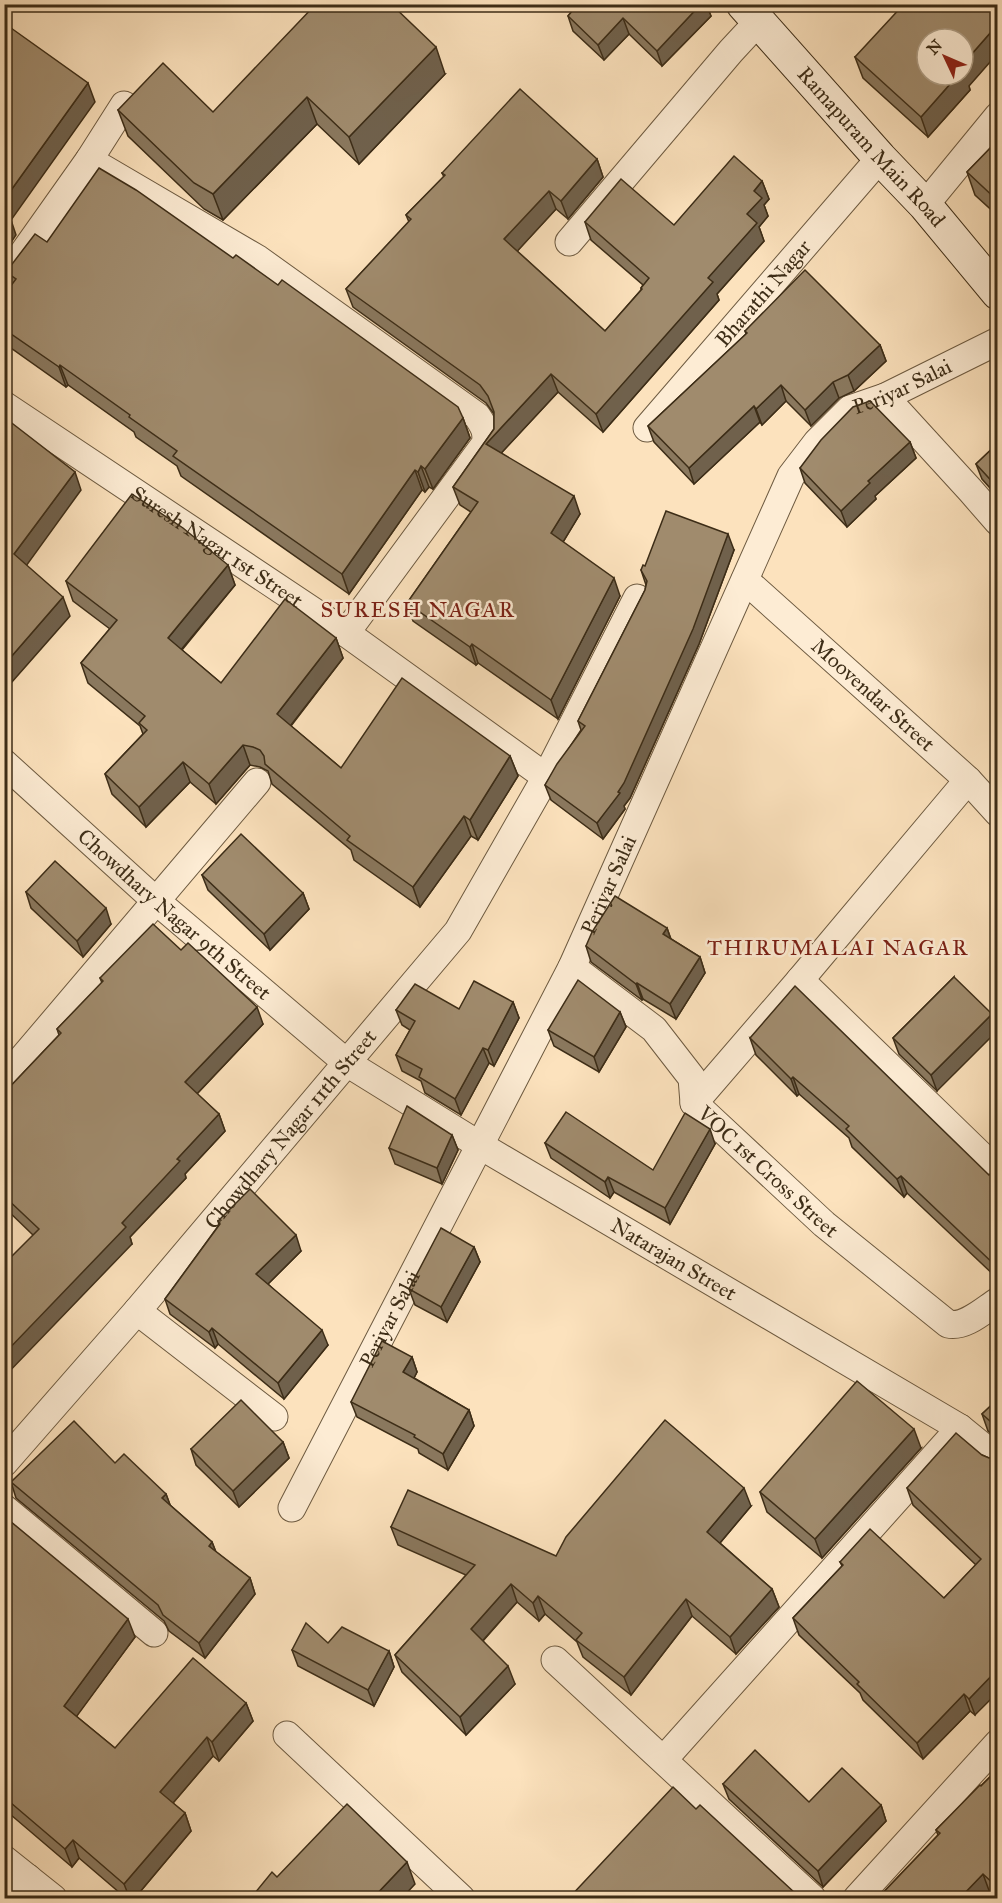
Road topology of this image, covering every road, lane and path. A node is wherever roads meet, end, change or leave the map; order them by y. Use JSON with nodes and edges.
{"nodes":[{"id":1,"x":750,"y":13,"type":"edge"},
{"id":2,"x":124,"y":105,"type":"edge"},
{"id":3,"x":998,"y":116,"type":"edge"},
{"id":4,"x":880,"y":158,"type":"junction"},
{"id":5,"x":89,"y":160,"type":"junction"},
{"id":6,"x":924,"y":205,"type":"junction"},
{"id":7,"x":569,"y":242,"type":"dead end"},
{"id":8,"x":4,"y":280,"type":"edge"},
{"id":9,"x":998,"y":293,"type":"edge"},
{"id":10,"x":998,"y":341,"type":"edge"},
{"id":11,"x":885,"y":397,"type":"junction"},
{"id":12,"x":4,"y":405,"type":"edge"},
{"id":13,"x":647,"y":428,"type":"edge"},
{"id":14,"x":998,"y":522,"type":"edge"},
{"id":15,"x":745,"y":580,"type":"junction"},
{"id":16,"x":637,"y":598,"type":"dead end"},
{"id":17,"x":346,"y":633,"type":"junction"},
{"id":18,"x":4,"y":763,"type":"edge"},
{"id":19,"x":546,"y":777,"type":"junction"},
{"id":20,"x":968,"y":780,"type":"junction"},
{"id":21,"x":257,"y":782,"type":"dead end"},
{"id":22,"x":998,"y":813,"type":"edge"},
{"id":23,"x":155,"y":900,"type":"junction"},
{"id":24,"x":572,"y":967,"type":"junction"},
{"id":25,"x":800,"y":980,"type":"junction"},
{"id":26,"x":346,"y":1063,"type":"junction"},
{"id":27,"x":4,"y":1080,"type":"edge"},
{"id":28,"x":694,"y":1102,"type":"junction"},
{"id":29,"x":481,"y":1146,"type":"junction"},
{"id":30,"x":998,"y":1172,"type":"edge"},
{"id":31,"x":998,"y":1301,"type":"edge"},
{"id":32,"x":137,"y":1311,"type":"junction"},
{"id":33,"x":274,"y":1417,"type":"dead end"},
{"id":34,"x":960,"y":1428,"type":"junction"},
{"id":35,"x":998,"y":1459,"type":"edge"},
{"id":36,"x":4,"y":1463,"type":"edge"},
{"id":37,"x":4,"y":1508,"type":"edge"},
{"id":38,"x":292,"y":1508,"type":"dead end"},
{"id":39,"x":154,"y":1634,"type":"dead end"},
{"id":40,"x":555,"y":1660,"type":"dead end"},
{"id":41,"x":287,"y":1735,"type":"dead end"},
{"id":42,"x":998,"y":1743,"type":"edge"},
{"id":43,"x":664,"y":1759,"type":"junction"},
{"id":44,"x":4,"y":1859,"type":"edge"},
{"id":45,"x":28,"y":1878,"type":"junction"},
{"id":46,"x":10,"y":1899,"type":"edge"},
{"id":47,"x":53,"y":1899,"type":"edge"},
{"id":48,"x":461,"y":1899,"type":"edge"},
{"id":49,"x":812,"y":1899,"type":"edge"},
{"id":50,"x":857,"y":1899,"type":"edge"}],
"edges":[{"from":1,"to":4,"type":"main road","name":"Ramapuram Main Road"},
{"from":1,"to":7,"type":"street"},
{"from":2,"to":5,"type":"street"},
{"from":3,"to":6,"type":"street"},
{"from":4,"to":6,"type":"main road","name":"Ramapuram Main Road"},
{"from":4,"to":13,"type":"street","name":"Bharathi Nagar"},
{"from":5,"to":8,"type":"street"},
{"from":5,"to":17,"type":"street"},
{"from":6,"to":9,"type":"main road","name":"Ramapuram Main Road"},
{"from":10,"to":11,"type":"street","name":"Periyar Salai"},
{"from":11,"to":14,"type":"street"},
{"from":11,"to":15,"type":"street","name":"Periyar Salai"},
{"from":12,"to":17,"type":"street","name":"Suresh Nagar 1st Street"},
{"from":15,"to":20,"type":"street","name":"Moovendar Street"},
{"from":15,"to":24,"type":"street","name":"Periyar Salai"},
{"from":16,"to":19,"type":"street","name":"Chowdhary Nagar 11th Street"},
{"from":17,"to":19,"type":"street","name":"Suresh Nagar 1st Street"},
{"from":18,"to":23,"type":"street","name":"Chowdhary Nagar 9th Street"},
{"from":19,"to":26,"type":"street","name":"Chowdhary Nagar 11th Street"},
{"from":20,"to":22,"type":"street","name":"Moovendar Street"},
{"from":20,"to":25,"type":"street"},
{"from":21,"to":23,"type":"street"},
{"from":23,"to":26,"type":"street","name":"Chowdhary Nagar 9th Street"},
{"from":23,"to":27,"type":"street"},
{"from":24,"to":28,"type":"street","name":"VOC 1st Cross Street"},
{"from":24,"to":29,"type":"street","name":"Periyar Salai"},
{"from":25,"to":28,"type":"street"},
{"from":25,"to":30,"type":"street"},
{"from":26,"to":29,"type":"street","name":"Natarajan Street"},
{"from":26,"to":32,"type":"street","name":"Chowdhary Nagar 11th Street"},
{"from":28,"to":31,"type":"street","name":"VOC 1st Cross Street"},
{"from":29,"to":34,"type":"street","name":"Natarajan Street"},
{"from":29,"to":38,"type":"street","name":"Periyar Salai"},
{"from":32,"to":33,"type":"street"},
{"from":32,"to":36,"type":"street","name":"Chowdhary Nagar 11th Street"},
{"from":34,"to":35,"type":"street","name":"Natarajan Street"},
{"from":34,"to":43,"type":"street"},
{"from":37,"to":39,"type":"street"},
{"from":40,"to":43,"type":"street"},
{"from":41,"to":48,"type":"street"},
{"from":42,"to":50,"type":"street"},
{"from":43,"to":49,"type":"street"},
{"from":44,"to":45,"type":"street"},
{"from":45,"to":46,"type":"street"},
{"from":45,"to":47,"type":"street"}]}
